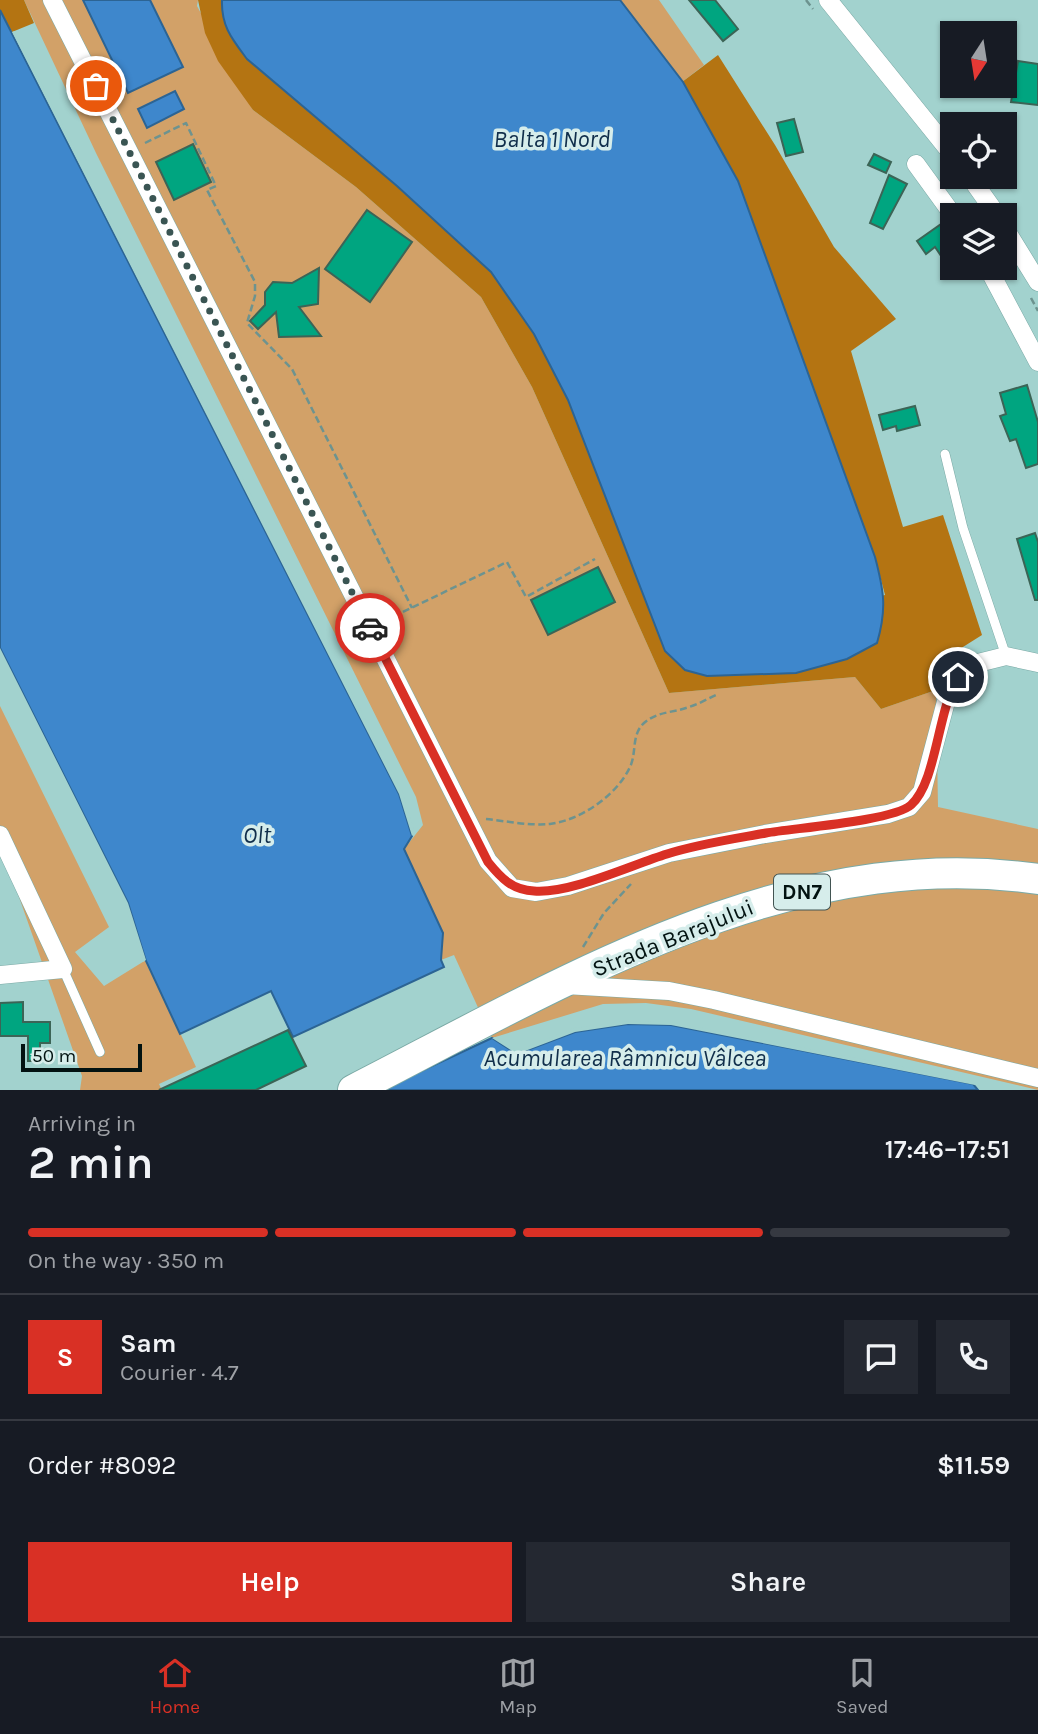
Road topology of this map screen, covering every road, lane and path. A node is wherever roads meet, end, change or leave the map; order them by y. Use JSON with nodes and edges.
{"nodes":[{"id":1,"x":52,"y":0,"type":"edge"},
{"id":2,"x":828,"y":0,"type":"edge"},
{"id":3,"x":940,"y":139,"type":"edge"},
{"id":4,"x":128,"y":151,"type":"junction"},
{"id":5,"x":916,"y":164,"type":"dead end"},
{"id":6,"x":944,"y":203,"type":"edge"},
{"id":7,"x":1017,"y":248,"type":"edge"},
{"id":8,"x":994,"y":280,"type":"edge"},
{"id":9,"x":1038,"y":282,"type":"edge"},
{"id":10,"x":1038,"y":362,"type":"edge"},
{"id":11,"x":945,"y":454,"type":"dead end"},
{"id":12,"x":595,"y":559,"type":"dead end"},
{"id":13,"x":412,"y":608,"type":"junction"},
{"id":14,"x":370,"y":628,"type":"junction"},
{"id":15,"x":1006,"y":656,"type":"junction"},
{"id":16,"x":1038,"y":663,"type":"edge"},
{"id":17,"x":718,"y":694,"type":"dead end"},
{"id":18,"x":465,"y":817,"type":"junction"},
{"id":19,"x":0,"y":835,"type":"edge"},
{"id":20,"x":1038,"y":879,"type":"edge"},
{"id":21,"x":634,"y":882,"type":"dead end"},
{"id":22,"x":63,"y":969,"type":"junction"},
{"id":23,"x":0,"y":975,"type":"edge"},
{"id":24,"x":570,"y":980,"type":"junction"},
{"id":25,"x":100,"y":1052,"type":"dead end"},
{"id":26,"x":1038,"y":1078,"type":"edge"},
{"id":27,"x":352,"y":1090,"type":"edge"}],
"edges":[{"from":1,"to":4,"type":"street"},
{"from":2,"to":3,"type":"street"},
{"from":4,"to":13,"type":"path"},
{"from":4,"to":14,"type":"street"},
{"from":5,"to":6,"type":"street"},
{"from":7,"to":9,"type":"street"},
{"from":8,"to":10,"type":"street"},
{"from":11,"to":15,"type":"lane"},
{"from":12,"to":13,"type":"path"},
{"from":13,"to":14,"type":"path"},
{"from":14,"to":18,"type":"street"},
{"from":15,"to":16,"type":"street"},
{"from":15,"to":18,"type":"street"},
{"from":17,"to":18,"type":"path"},
{"from":19,"to":22,"type":"street"},
{"from":20,"to":24,"type":"highway","name":"Strada Barajului","number":"DN7"},
{"from":21,"to":24,"type":"path"},
{"from":22,"to":23,"type":"street"},
{"from":22,"to":25,"type":"lane"},
{"from":24,"to":26,"type":"street","name":"Strada Barajului"},
{"from":24,"to":27,"type":"highway","name":"Strada Barajului","number":"DN7"}]}
